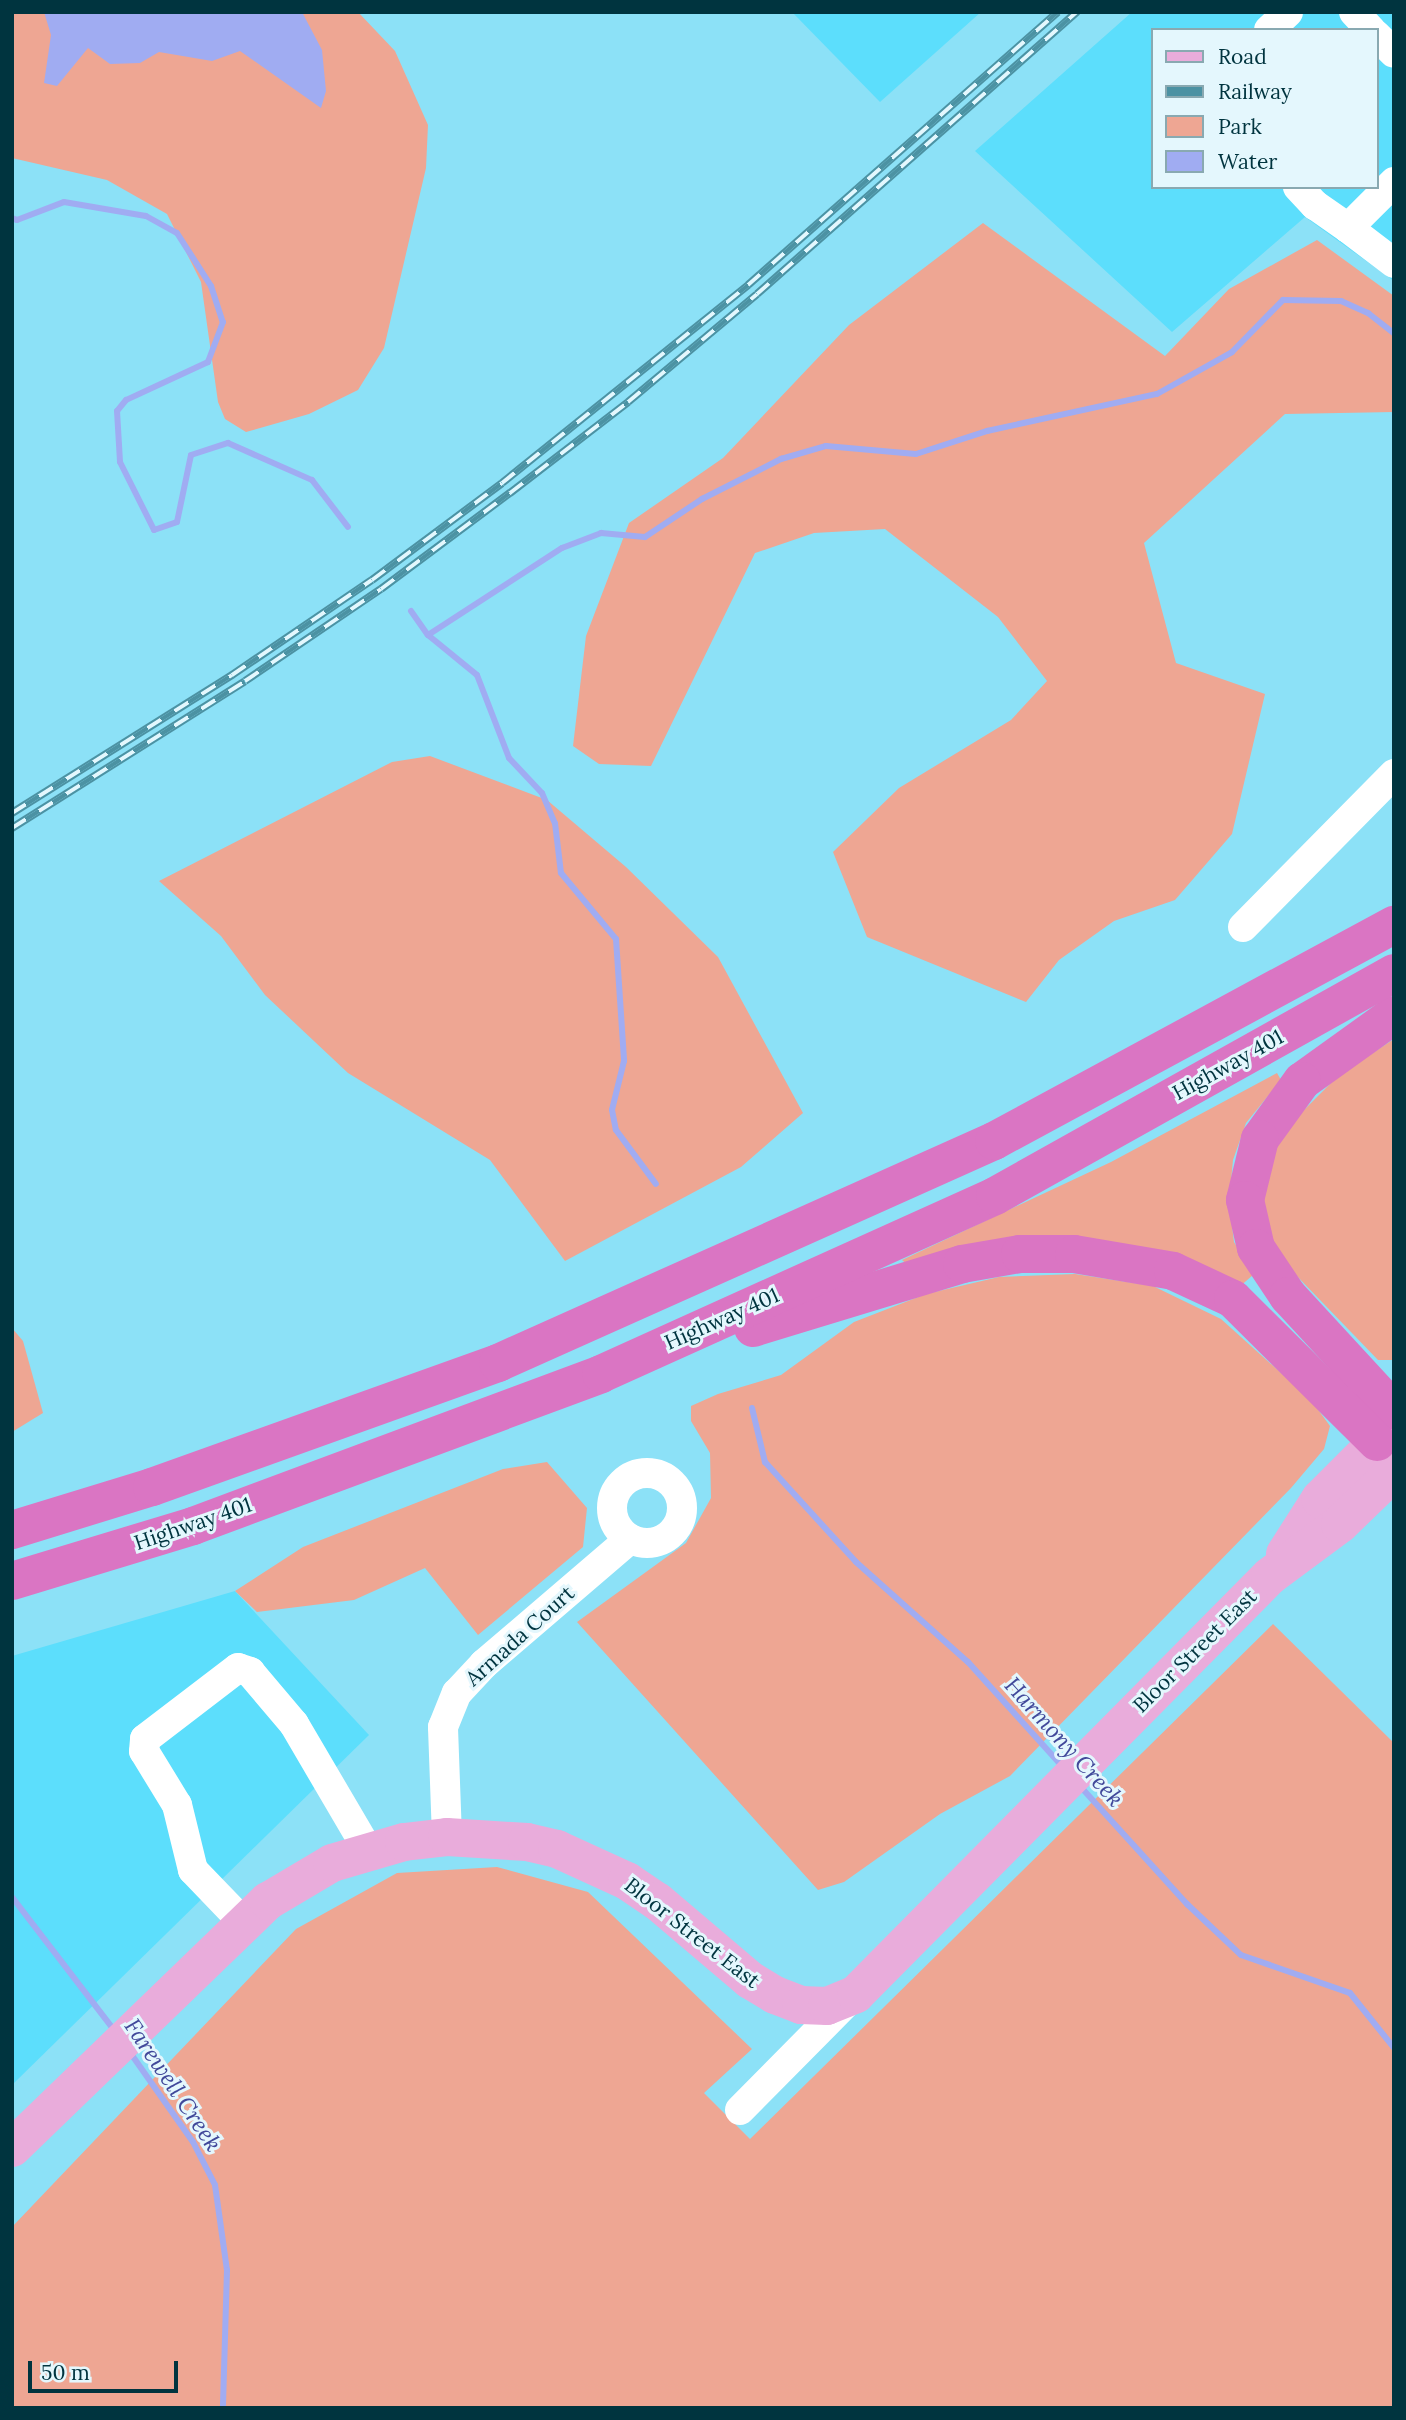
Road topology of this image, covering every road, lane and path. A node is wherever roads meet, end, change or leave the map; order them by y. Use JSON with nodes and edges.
{"nodes":[{"id":1,"x":1289,"y":12,"type":"edge"},
{"id":2,"x":1354,"y":12,"type":"edge"},
{"id":3,"x":1271,"y":28,"type":"edge"},
{"id":4,"x":1369,"y":28,"type":"edge"},
{"id":5,"x":1378,"y":37,"type":"edge"},
{"id":6,"x":1394,"y":53,"type":"edge"},
{"id":7,"x":1394,"y":182,"type":"edge"},
{"id":8,"x":1300,"y":189,"type":"edge"},
{"id":9,"x":1348,"y":228,"type":"junction"},
{"id":10,"x":1394,"y":263,"type":"edge"},
{"id":11,"x":1394,"y":774,"type":"edge"},
{"id":12,"x":1394,"y":925,"type":"edge"},
{"id":13,"x":1243,"y":927,"type":"dead end"},
{"id":14,"x":1394,"y":973,"type":"edge"},
{"id":15,"x":1394,"y":1015,"type":"edge"},
{"id":16,"x":601,"y":1374,"type":"junction"},
{"id":17,"x":1390,"y":1442,"type":"edge"},
{"id":18,"x":12,"y":1530,"type":"edge"},
{"id":19,"x":630,"y":1539,"type":"dead end"},
{"id":20,"x":12,"y":1581,"type":"edge"},
{"id":21,"x":447,"y":1837,"type":"junction"},
{"id":22,"x":368,"y":1850,"type":"junction"},
{"id":23,"x":243,"y":1922,"type":"junction"},
{"id":24,"x":856,"y":1994,"type":"junction"},
{"id":25,"x":740,"y":2110,"type":"dead end"},
{"id":26,"x":12,"y":2148,"type":"edge"}],
"edges":[{"from":1,"to":3,"type":"street"},
{"from":2,"to":4,"type":"street"},
{"from":5,"to":6,"type":"street"},
{"from":7,"to":9,"type":"street"},
{"from":8,"to":9,"type":"street"},
{"from":9,"to":10,"type":"street"},
{"from":11,"to":13,"type":"street"},
{"from":12,"to":18,"type":"highway","name":"Highway 401"},
{"from":14,"to":16,"type":"highway","name":"Highway 401"},
{"from":15,"to":17,"type":"highway"},
{"from":16,"to":17,"type":"highway"},
{"from":16,"to":20,"type":"highway","name":"Highway 401"},
{"from":17,"to":24,"type":"main road","name":"Bloor Street East"},
{"from":19,"to":21,"type":"street","name":"Armada Court"},
{"from":21,"to":22,"type":"main road","name":"Bloor Street East"},
{"from":21,"to":24,"type":"main road","name":"Bloor Street East"},
{"from":22,"to":23,"type":"main road","name":"Bloor Street East"},
{"from":22,"to":23,"type":"street"},
{"from":23,"to":26,"type":"main road","name":"Bloor Street East"},
{"from":24,"to":25,"type":"street"}]}
